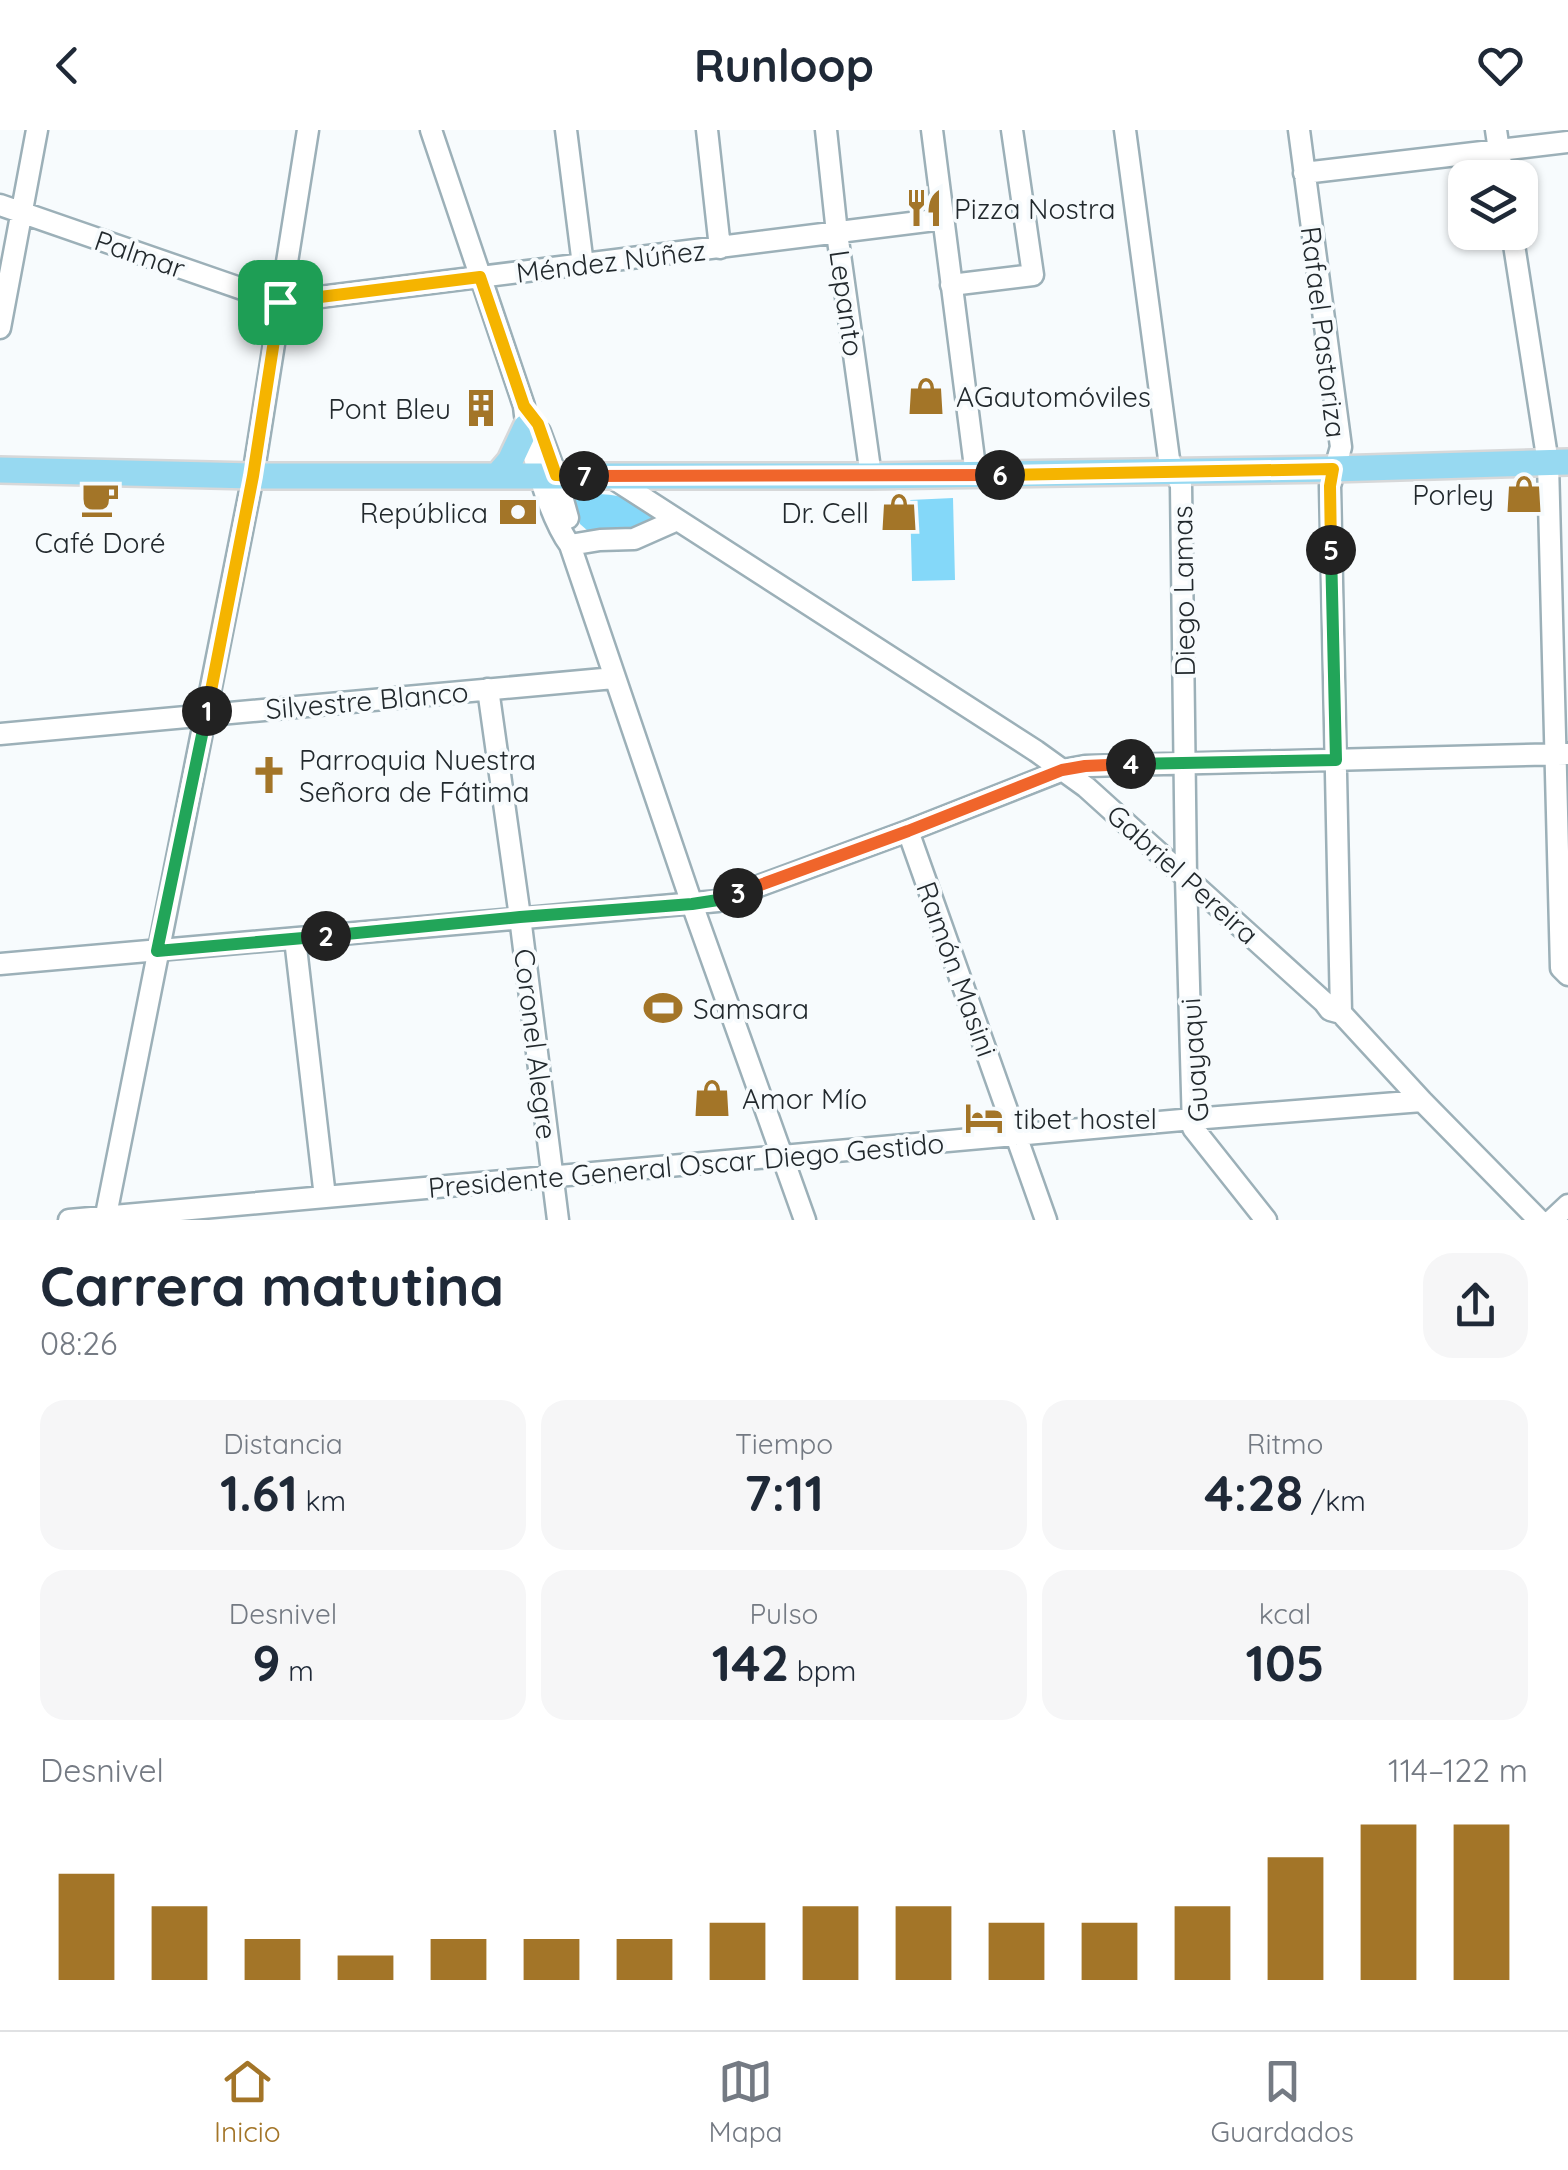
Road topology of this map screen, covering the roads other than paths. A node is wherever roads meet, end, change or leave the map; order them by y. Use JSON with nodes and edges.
{"nodes":[{"id":1,"x":37,"y":130,"type":"edge"},
{"id":2,"x":308,"y":130,"type":"edge"},
{"id":3,"x":431,"y":130,"type":"edge"},
{"id":4,"x":566,"y":130,"type":"edge"},
{"id":5,"x":708,"y":130,"type":"edge"},
{"id":6,"x":826,"y":130,"type":"edge"},
{"id":7,"x":932,"y":130,"type":"edge"},
{"id":8,"x":1012,"y":130,"type":"edge"},
{"id":9,"x":1125,"y":130,"type":"edge"},
{"id":10,"x":1299,"y":130,"type":"edge"},
{"id":11,"x":1498,"y":140,"type":"edge"},
{"id":12,"x":1568,"y":142,"type":"edge"},
{"id":13,"x":1304,"y":173,"type":"junction"},
{"id":14,"x":0,"y":205,"type":"edge"},
{"id":15,"x":21,"y":212,"type":"junction"},
{"id":16,"x":943,"y":218,"type":"junction"},
{"id":17,"x":837,"y":233,"type":"junction"},
{"id":18,"x":720,"y":248,"type":"junction"},
{"id":19,"x":1516,"y":250,"type":"edge"},
{"id":20,"x":583,"y":265,"type":"junction"},
{"id":21,"x":480,"y":277,"type":"junction"},
{"id":22,"x":952,"y":285,"type":"junction"},
{"id":23,"x":280,"y":302,"type":"junction"},
{"id":24,"x":0,"y":328,"type":"edge"},
{"id":25,"x":525,"y":417,"type":"junction"},
{"id":26,"x":1558,"y":463,"type":"edge"},
{"id":27,"x":1333,"y":469,"type":"junction"},
{"id":28,"x":0,"y":470,"type":"edge"},
{"id":29,"x":1173,"y":470,"type":"junction"},
{"id":30,"x":498,"y":475,"type":"junction"},
{"id":31,"x":548,"y":475,"type":"junction"},
{"id":32,"x":976,"y":475,"type":"junction"},
{"id":33,"x":253,"y":476,"type":"junction"},
{"id":34,"x":871,"y":476,"type":"junction"},
{"id":35,"x":611,"y":477,"type":"junction"},
{"id":36,"x":677,"y":520,"type":"junction"},
{"id":37,"x":570,"y":545,"type":"junction"},
{"id":38,"x":614,"y":678,"type":"junction"},
{"id":39,"x":488,"y":689,"type":"junction"},
{"id":40,"x":206,"y":714,"type":"junction"},
{"id":41,"x":0,"y":734,"type":"edge"},
{"id":42,"x":1562,"y":754,"type":"edge"},
{"id":43,"x":1336,"y":760,"type":"junction"},
{"id":44,"x":1186,"y":762,"type":"junction"},
{"id":45,"x":1062,"y":770,"type":"junction"},
{"id":46,"x":908,"y":831,"type":"junction"},
{"id":47,"x":1186,"y":877,"type":"junction"},
{"id":48,"x":692,"y":904,"type":"junction"},
{"id":49,"x":520,"y":917,"type":"junction"},
{"id":50,"x":294,"y":939,"type":"junction"},
{"id":51,"x":157,"y":951,"type":"junction"},
{"id":52,"x":0,"y":964,"type":"edge"},
{"id":53,"x":1564,"y":971,"type":"edge"},
{"id":54,"x":1341,"y":1013,"type":"junction"},
{"id":55,"x":1422,"y":1101,"type":"junction"},
{"id":56,"x":1192,"y":1119,"type":"junction"},
{"id":57,"x":1017,"y":1135,"type":"junction"},
{"id":58,"x":782,"y":1157,"type":"junction"},
{"id":59,"x":553,"y":1178,"type":"junction"},
{"id":60,"x":325,"y":1197,"type":"junction"},
{"id":61,"x":1568,"y":1205,"type":"edge"},
{"id":62,"x":105,"y":1218,"type":"edge"},
{"id":63,"x":69,"y":1220,"type":"edge"},
{"id":64,"x":558,"y":1220,"type":"edge"},
{"id":65,"x":805,"y":1220,"type":"edge"},
{"id":66,"x":1046,"y":1220,"type":"edge"},
{"id":67,"x":1266,"y":1220,"type":"edge"},
{"id":68,"x":1539,"y":1220,"type":"edge"},
{"id":69,"x":1552,"y":1220,"type":"edge"}],
"edges":[{"from":1,"to":15,"type":"street"},
{"from":2,"to":23,"type":"street"},
{"from":3,"to":21,"type":"street"},
{"from":4,"to":20,"type":"street"},
{"from":5,"to":18,"type":"street"},
{"from":6,"to":17,"type":"street","name":"Lepanto"},
{"from":7,"to":16,"type":"street"},
{"from":8,"to":22,"type":"street"},
{"from":9,"to":29,"type":"street","name":"Diego Lamas"},
{"from":10,"to":13,"type":"street","name":"Rafael Pastoriza"},
{"from":11,"to":12,"type":"street"},
{"from":11,"to":13,"type":"street"},
{"from":13,"to":27,"type":"street","name":"Rafael Pastoriza"},
{"from":14,"to":15,"type":"street","name":"Palmar"},
{"from":15,"to":23,"type":"street","name":"Palmar"},
{"from":15,"to":24,"type":"street"},
{"from":16,"to":17,"type":"street","name":"Méndez Núñez"},
{"from":16,"to":22,"type":"street"},
{"from":17,"to":18,"type":"street","name":"Méndez Núñez"},
{"from":17,"to":34,"type":"street","name":"Lepanto"},
{"from":18,"to":20,"type":"street","name":"Méndez Núñez"},
{"from":19,"to":26,"type":"street"},
{"from":20,"to":21,"type":"street","name":"Méndez Núñez"},
{"from":21,"to":23,"type":"street","name":"Méndez Núñez"},
{"from":21,"to":25,"type":"street"},
{"from":22,"to":32,"type":"street"},
{"from":23,"to":33,"type":"street"},
{"from":25,"to":30,"type":"main road"},
{"from":25,"to":31,"type":"street"},
{"from":26,"to":27,"type":"main road"},
{"from":26,"to":42,"type":"street"},
{"from":27,"to":29,"type":"main road"},
{"from":27,"to":43,"type":"street","name":"Rafael Pastoriza"},
{"from":28,"to":33,"type":"main road"},
{"from":29,"to":32,"type":"main road"},
{"from":29,"to":44,"type":"street","name":"Diego Lamas"},
{"from":30,"to":31,"type":"main road"},
{"from":30,"to":33,"type":"main road"},
{"from":31,"to":35,"type":"main road"},
{"from":31,"to":37,"type":"street"},
{"from":32,"to":34,"type":"main road"},
{"from":33,"to":40,"type":"street"},
{"from":34,"to":35,"type":"main road"},
{"from":35,"to":36,"type":"street","name":"Gabriel Pereira"},
{"from":36,"to":37,"type":"street"},
{"from":36,"to":45,"type":"street","name":"Gabriel Pereira"},
{"from":37,"to":38,"type":"street"},
{"from":38,"to":39,"type":"street","name":"Silvestre Blanco"},
{"from":38,"to":48,"type":"street"},
{"from":39,"to":40,"type":"street","name":"Silvestre Blanco"},
{"from":39,"to":49,"type":"street","name":"Coronel Alegre"},
{"from":40,"to":41,"type":"street","name":"Silvestre Blanco"},
{"from":40,"to":51,"type":"street"},
{"from":42,"to":43,"type":"street"},
{"from":42,"to":53,"type":"street"},
{"from":43,"to":44,"type":"street"},
{"from":43,"to":54,"type":"street","name":"Rafael Pastoriza"},
{"from":44,"to":45,"type":"street"},
{"from":44,"to":47,"type":"street","name":"Diego Lamas"},
{"from":45,"to":46,"type":"street"},
{"from":45,"to":47,"type":"street","name":"Gabriel Pereira"},
{"from":46,"to":48,"type":"street"},
{"from":46,"to":57,"type":"street","name":"Ramón Masini"},
{"from":47,"to":54,"type":"street","name":"Gabriel Pereira"},
{"from":47,"to":56,"type":"street","name":"Guayaqui"},
{"from":48,"to":49,"type":"street"},
{"from":48,"to":58,"type":"street"},
{"from":49,"to":50,"type":"street"},
{"from":49,"to":59,"type":"street","name":"Coronel Alegre"},
{"from":50,"to":51,"type":"street"},
{"from":50,"to":60,"type":"street"},
{"from":51,"to":52,"type":"street"},
{"from":51,"to":62,"type":"street"},
{"from":54,"to":55,"type":"street","name":"Gabriel Pereira"},
{"from":55,"to":56,"type":"street","name":"Presidente General Oscar Diego Gestido"},
{"from":55,"to":68,"type":"street","name":"Gabriel Pereira"},
{"from":56,"to":57,"type":"street","name":"Presidente General Oscar Diego Gestido"},
{"from":56,"to":67,"type":"street","name":"Guayaqui"},
{"from":57,"to":58,"type":"street","name":"Presidente General Oscar Diego Gestido"},
{"from":57,"to":66,"type":"street","name":"Ramón Masini"},
{"from":58,"to":59,"type":"street","name":"Presidente General Oscar Diego Gestido"},
{"from":58,"to":65,"type":"street"},
{"from":59,"to":60,"type":"street","name":"Presidente General Oscar Diego Gestido"},
{"from":59,"to":64,"type":"street","name":"Coronel Alegre"},
{"from":60,"to":62,"type":"street","name":"Presidente General Oscar Diego Gestido"},
{"from":61,"to":69,"type":"street"},
{"from":62,"to":63,"type":"street","name":"Presidente General Oscar Diego Gestido"}]}
